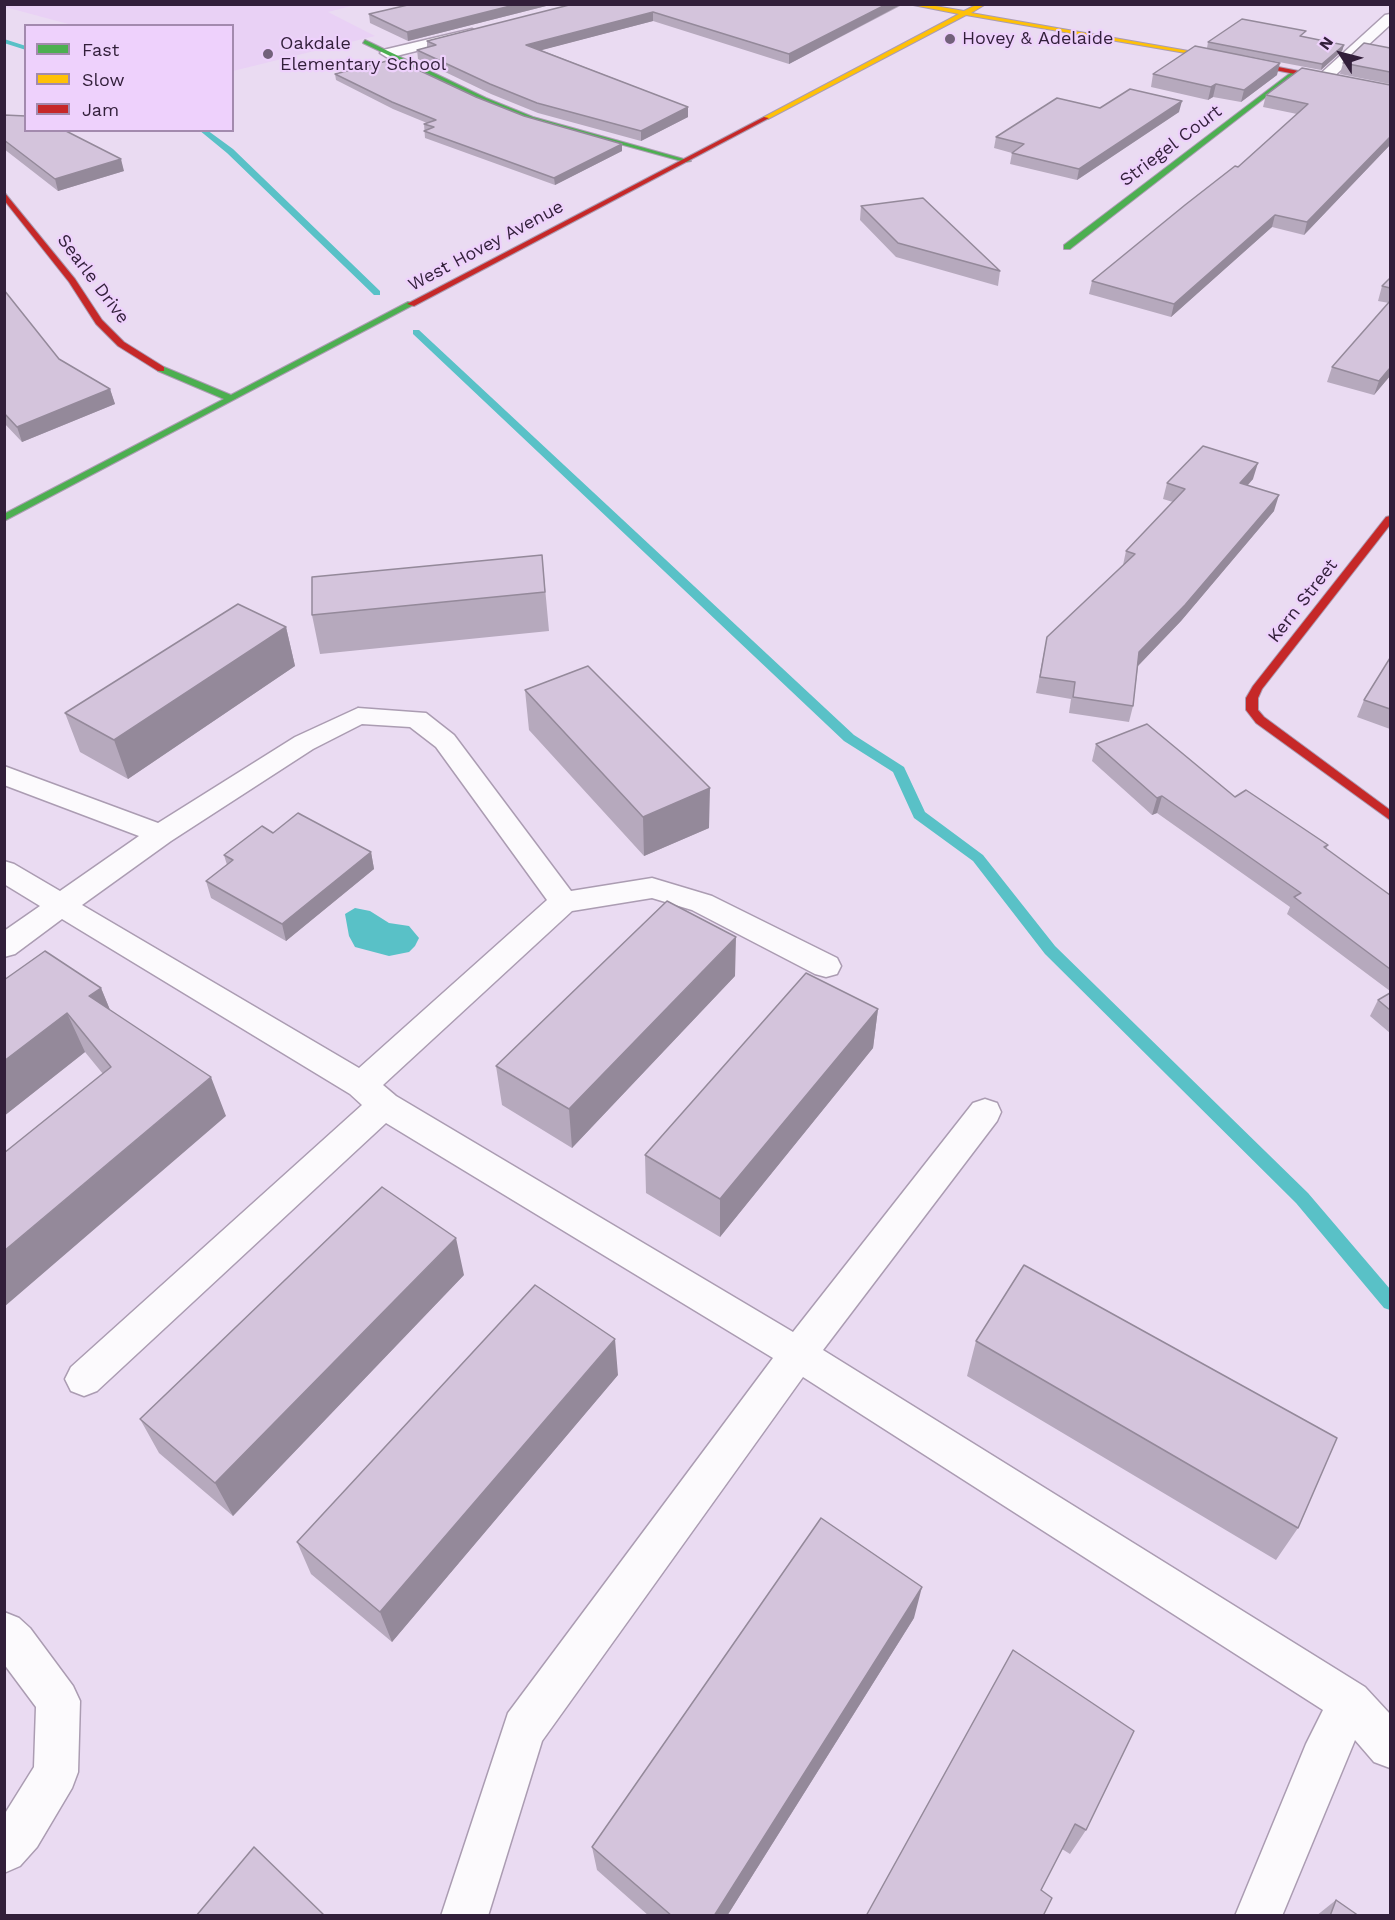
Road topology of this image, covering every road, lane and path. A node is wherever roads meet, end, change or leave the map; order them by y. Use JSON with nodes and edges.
{"nodes":[{"id":1,"x":911,"y":4,"type":"edge"},
{"id":2,"x":983,"y":4,"type":"edge"},
{"id":3,"x":964,"y":15,"type":"junction"},
{"id":4,"x":1390,"y":18,"type":"edge"},
{"id":5,"x":489,"y":28,"type":"edge"},
{"id":6,"x":365,"y":42,"type":"dead end"},
{"id":7,"x":388,"y":53,"type":"junction"},
{"id":8,"x":1295,"y":72,"type":"junction"},
{"id":9,"x":1324,"y":78,"type":"junction"},
{"id":10,"x":1390,"y":91,"type":"edge"},
{"id":11,"x":687,"y":162,"type":"junction"},
{"id":12,"x":4,"y":194,"type":"edge"},
{"id":13,"x":1067,"y":247,"type":"dead end"},
{"id":14,"x":232,"y":399,"type":"junction"},
{"id":15,"x":4,"y":518,"type":"edge"},
{"id":16,"x":1390,"y":519,"type":"edge"},
{"id":17,"x":4,"y":775,"type":"edge"},
{"id":18,"x":1390,"y":816,"type":"edge"},
{"id":19,"x":161,"y":834,"type":"junction"},
{"id":20,"x":4,"y":871,"type":"edge"},
{"id":21,"x":564,"y":902,"type":"junction"},
{"id":22,"x":61,"y":906,"type":"junction"},
{"id":23,"x":4,"y":946,"type":"edge"},
{"id":24,"x":826,"y":966,"type":"dead end"},
{"id":25,"x":373,"y":1095,"type":"junction"},
{"id":26,"x":985,"y":1112,"type":"dead end"},
{"id":27,"x":798,"y":1354,"type":"junction"},
{"id":28,"x":84,"y":1378,"type":"dead end"},
{"id":29,"x":4,"y":1633,"type":"edge"},
{"id":30,"x":1350,"y":1702,"type":"junction"},
{"id":31,"x":1390,"y":1746,"type":"edge"},
{"id":32,"x":4,"y":1850,"type":"edge"},
{"id":33,"x":464,"y":1916,"type":"edge"},
{"id":34,"x":1258,"y":1916,"type":"edge"}],
"edges":[{"from":1,"to":3,"type":"street"},
{"from":2,"to":3,"type":"street","name":"West Hovey Avenue"},
{"from":3,"to":8,"type":"street"},
{"from":3,"to":11,"type":"street","name":"West Hovey Avenue"},
{"from":4,"to":9,"type":"lane"},
{"from":5,"to":7,"type":"street"},
{"from":6,"to":7,"type":"street"},
{"from":7,"to":11,"type":"street"},
{"from":8,"to":9,"type":"street"},
{"from":8,"to":13,"type":"street","name":"Striegel Court"},
{"from":9,"to":10,"type":"street"},
{"from":11,"to":14,"type":"street","name":"West Hovey Avenue"},
{"from":12,"to":14,"type":"street","name":"Searle Drive"},
{"from":14,"to":15,"type":"street","name":"West Hovey Avenue"},
{"from":16,"to":18,"type":"street","name":"Kern Street"},
{"from":17,"to":19,"type":"lane"},
{"from":19,"to":21,"type":"lane"},
{"from":19,"to":22,"type":"lane"},
{"from":20,"to":22,"type":"lane"},
{"from":21,"to":24,"type":"lane"},
{"from":21,"to":25,"type":"lane"},
{"from":22,"to":23,"type":"lane"},
{"from":22,"to":25,"type":"lane"},
{"from":25,"to":27,"type":"lane"},
{"from":25,"to":28,"type":"lane"},
{"from":26,"to":27,"type":"lane"},
{"from":27,"to":30,"type":"lane"},
{"from":27,"to":33,"type":"lane"},
{"from":29,"to":32,"type":"lane"},
{"from":30,"to":31,"type":"lane"},
{"from":30,"to":34,"type":"lane"}]}
